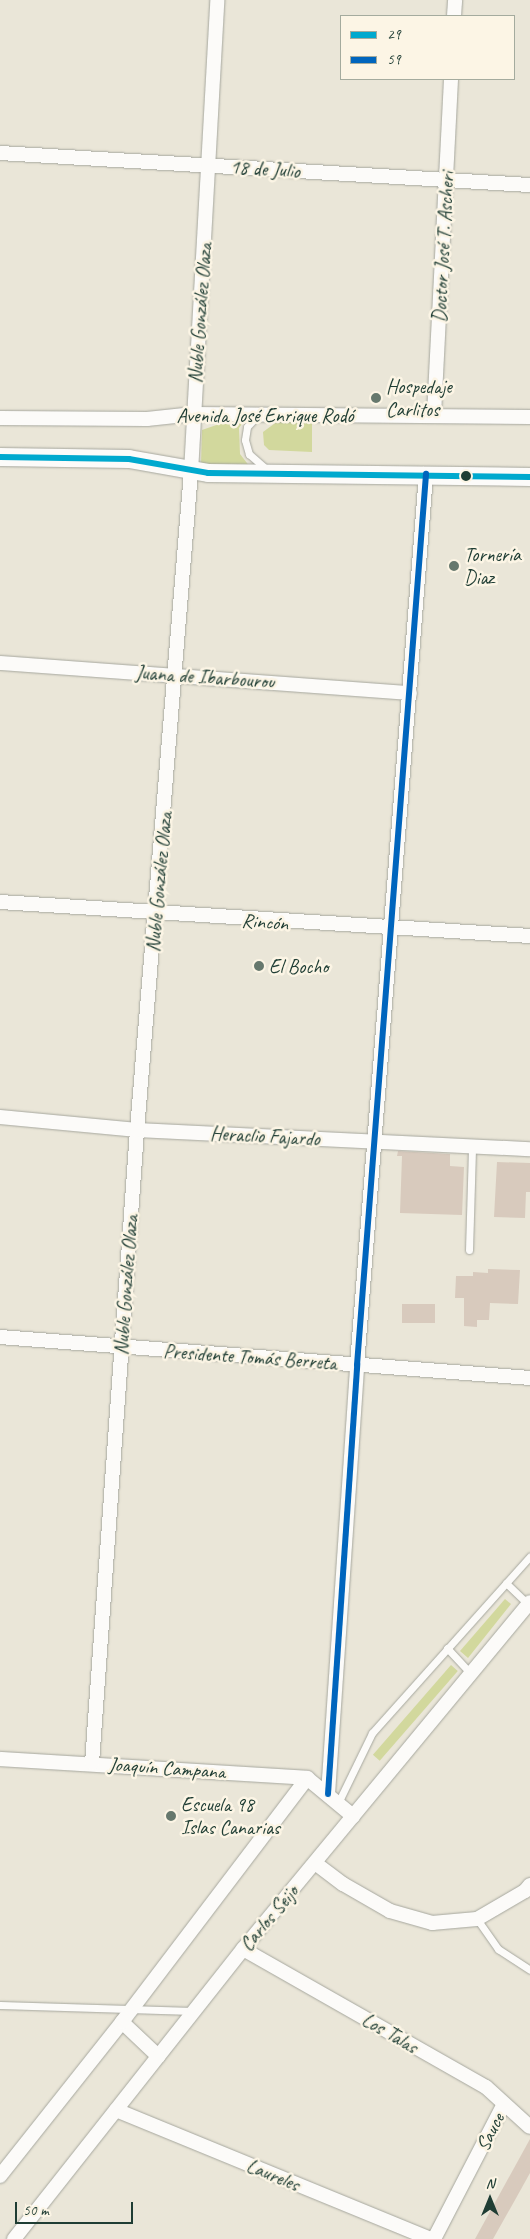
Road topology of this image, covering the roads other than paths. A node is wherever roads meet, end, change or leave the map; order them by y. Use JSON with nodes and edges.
{"nodes":[{"id":1,"x":217,"y":0,"type":"edge"},
{"id":2,"x":455,"y":0,"type":"edge"},
{"id":3,"x":454,"y":15,"type":"edge"},
{"id":4,"x":451,"y":80,"type":"edge"},
{"id":5,"x":0,"y":153,"type":"edge"},
{"id":6,"x":210,"y":166,"type":"junction"},
{"id":7,"x":446,"y":181,"type":"junction"},
{"id":8,"x":530,"y":185,"type":"edge"},
{"id":9,"x":194,"y":414,"type":"junction"},
{"id":10,"x":258,"y":415,"type":"junction"},
{"id":11,"x":434,"y":415,"type":"junction"},
{"id":12,"x":530,"y":417,"type":"edge"},
{"id":13,"x":0,"y":418,"type":"edge"},
{"id":14,"x":0,"y":457,"type":"edge"},
{"id":15,"x":192,"y":472,"type":"junction"},
{"id":16,"x":270,"y":473,"type":"junction"},
{"id":17,"x":426,"y":474,"type":"junction"},
{"id":18,"x":530,"y":477,"type":"edge"},
{"id":19,"x":0,"y":663,"type":"edge"},
{"id":20,"x":177,"y":675,"type":"junction"},
{"id":21,"x":410,"y":693,"type":"junction"},
{"id":22,"x":0,"y":902,"type":"edge"},
{"id":23,"x":157,"y":914,"type":"junction"},
{"id":24,"x":392,"y":930,"type":"junction"},
{"id":25,"x":530,"y":936,"type":"edge"},
{"id":26,"x":0,"y":1118,"type":"edge"},
{"id":27,"x":137,"y":1130,"type":"junction"},
{"id":28,"x":374,"y":1142,"type":"junction"},
{"id":29,"x":472,"y":1146,"type":"junction"},
{"id":30,"x":530,"y":1149,"type":"edge"},
{"id":31,"x":469,"y":1250,"type":"dead end"},
{"id":32,"x":0,"y":1337,"type":"edge"},
{"id":33,"x":122,"y":1347,"type":"junction"},
{"id":34,"x":357,"y":1365,"type":"junction"},
{"id":35,"x":530,"y":1378,"type":"edge"},
{"id":36,"x":530,"y":1556,"type":"edge"},
{"id":37,"x":506,"y":1583,"type":"junction"},
{"id":38,"x":529,"y":1603,"type":"edge"},
{"id":39,"x":447,"y":1648,"type":"junction"},
{"id":40,"x":471,"y":1674,"type":"junction"},
{"id":41,"x":0,"y":1758,"type":"edge"},
{"id":42,"x":92,"y":1763,"type":"junction"},
{"id":43,"x":307,"y":1778,"type":"junction"},
{"id":44,"x":333,"y":1798,"type":"junction"},
{"id":45,"x":353,"y":1816,"type":"junction"},
{"id":46,"x":315,"y":1862,"type":"junction"},
{"id":47,"x":530,"y":1885,"type":"edge"},
{"id":48,"x":477,"y":1919,"type":"junction"},
{"id":49,"x":243,"y":1949,"type":"junction"},
{"id":50,"x":530,"y":1970,"type":"edge"},
{"id":51,"x":0,"y":2005,"type":"edge"},
{"id":52,"x":132,"y":2009,"type":"junction"},
{"id":53,"x":194,"y":2011,"type":"junction"},
{"id":54,"x":122,"y":2022,"type":"junction"},
{"id":55,"x":158,"y":2056,"type":"junction"},
{"id":56,"x":503,"y":2106,"type":"junction"},
{"id":57,"x":116,"y":2110,"type":"junction"},
{"id":58,"x":530,"y":2127,"type":"edge"},
{"id":59,"x":0,"y":2176,"type":"edge"},
{"id":60,"x":14,"y":2239,"type":"edge"},
{"id":61,"x":433,"y":2239,"type":"edge"}],
"edges":[{"from":1,"to":6,"type":"street","name":"Nuble González Olaza"},
{"from":2,"to":3,"type":"street"},
{"from":4,"to":7,"type":"street","name":"Doctor José T. Ascheri"},
{"from":5,"to":6,"type":"street","name":"18 de Julio"},
{"from":6,"to":7,"type":"street","name":"18 de Julio"},
{"from":6,"to":9,"type":"street","name":"Nuble González Olaza"},
{"from":7,"to":8,"type":"street","name":"18 de Julio"},
{"from":7,"to":11,"type":"street","name":"Doctor José T. Ascheri"},
{"from":9,"to":10,"type":"street","name":"Avenida José Enrique Rodó"},
{"from":9,"to":13,"type":"street","name":"Avenida José Enrique Rodó"},
{"from":9,"to":15,"type":"street","name":"Nuble González Olaza"},
{"from":10,"to":11,"type":"street","name":"Avenida José Enrique Rodó"},
{"from":10,"to":16,"type":"lane"},
{"from":11,"to":12,"type":"street","name":"Avenida José Enrique Rodó"},
{"from":14,"to":15,"type":"street"},
{"from":15,"to":16,"type":"street"},
{"from":15,"to":20,"type":"street","name":"Nuble González Olaza"},
{"from":16,"to":17,"type":"street"},
{"from":17,"to":18,"type":"street"},
{"from":17,"to":21,"type":"street"},
{"from":19,"to":20,"type":"street","name":"Juana de Ibarbourou"},
{"from":20,"to":21,"type":"street","name":"Juana de Ibarbourou"},
{"from":20,"to":23,"type":"street","name":"Nuble González Olaza"},
{"from":21,"to":24,"type":"street"},
{"from":22,"to":23,"type":"street","name":"Rincón"},
{"from":23,"to":24,"type":"street","name":"Rincón"},
{"from":23,"to":27,"type":"street","name":"Nuble González Olaza"},
{"from":24,"to":25,"type":"street","name":"Rincón"},
{"from":24,"to":28,"type":"street"},
{"from":26,"to":27,"type":"street","name":"Heraclio Fajardo"},
{"from":27,"to":28,"type":"street","name":"Heraclio Fajardo"},
{"from":27,"to":33,"type":"street","name":"Nuble González Olaza"},
{"from":28,"to":29,"type":"street","name":"Heraclio Fajardo"},
{"from":28,"to":34,"type":"street"},
{"from":29,"to":30,"type":"street","name":"Heraclio Fajardo"},
{"from":29,"to":31,"type":"lane"},
{"from":32,"to":33,"type":"street","name":"Presidente Tomás Berreta"},
{"from":33,"to":34,"type":"street","name":"Presidente Tomás Berreta"},
{"from":33,"to":42,"type":"street","name":"Nuble González Olaza"},
{"from":34,"to":35,"type":"street","name":"Presidente Tomás Berreta"},
{"from":34,"to":44,"type":"street"},
{"from":36,"to":37,"type":"lane"},
{"from":37,"to":38,"type":"lane"},
{"from":37,"to":39,"type":"lane"},
{"from":38,"to":40,"type":"street","name":"Carlos Seijo"},
{"from":39,"to":40,"type":"lane"},
{"from":39,"to":44,"type":"lane"},
{"from":40,"to":45,"type":"street","name":"Carlos Seijo"},
{"from":41,"to":42,"type":"street","name":"Joaquín Campana"},
{"from":42,"to":43,"type":"street","name":"Joaquín Campana"},
{"from":43,"to":44,"type":"street"},
{"from":43,"to":52,"type":"street"},
{"from":44,"to":45,"type":"street"},
{"from":45,"to":46,"type":"street","name":"Carlos Seijo"},
{"from":46,"to":48,"type":"street"},
{"from":46,"to":49,"type":"street","name":"Carlos Seijo"},
{"from":47,"to":48,"type":"street"},
{"from":48,"to":50,"type":"lane"},
{"from":49,"to":53,"type":"street","name":"Carlos Seijo"},
{"from":49,"to":56,"type":"street","name":"Los Talas"},
{"from":51,"to":52,"type":"lane"},
{"from":52,"to":53,"type":"lane"},
{"from":52,"to":54,"type":"street"},
{"from":53,"to":55,"type":"street","name":"Carlos Seijo"},
{"from":54,"to":55,"type":"street"},
{"from":54,"to":59,"type":"street"},
{"from":55,"to":57,"type":"street","name":"Carlos Seijo"},
{"from":56,"to":58,"type":"street","name":"Los Talas"},
{"from":56,"to":61,"type":"street","name":"Sauce"},
{"from":57,"to":60,"type":"street","name":"Carlos Seijo"},
{"from":57,"to":61,"type":"street","name":"Laureles"}]}
